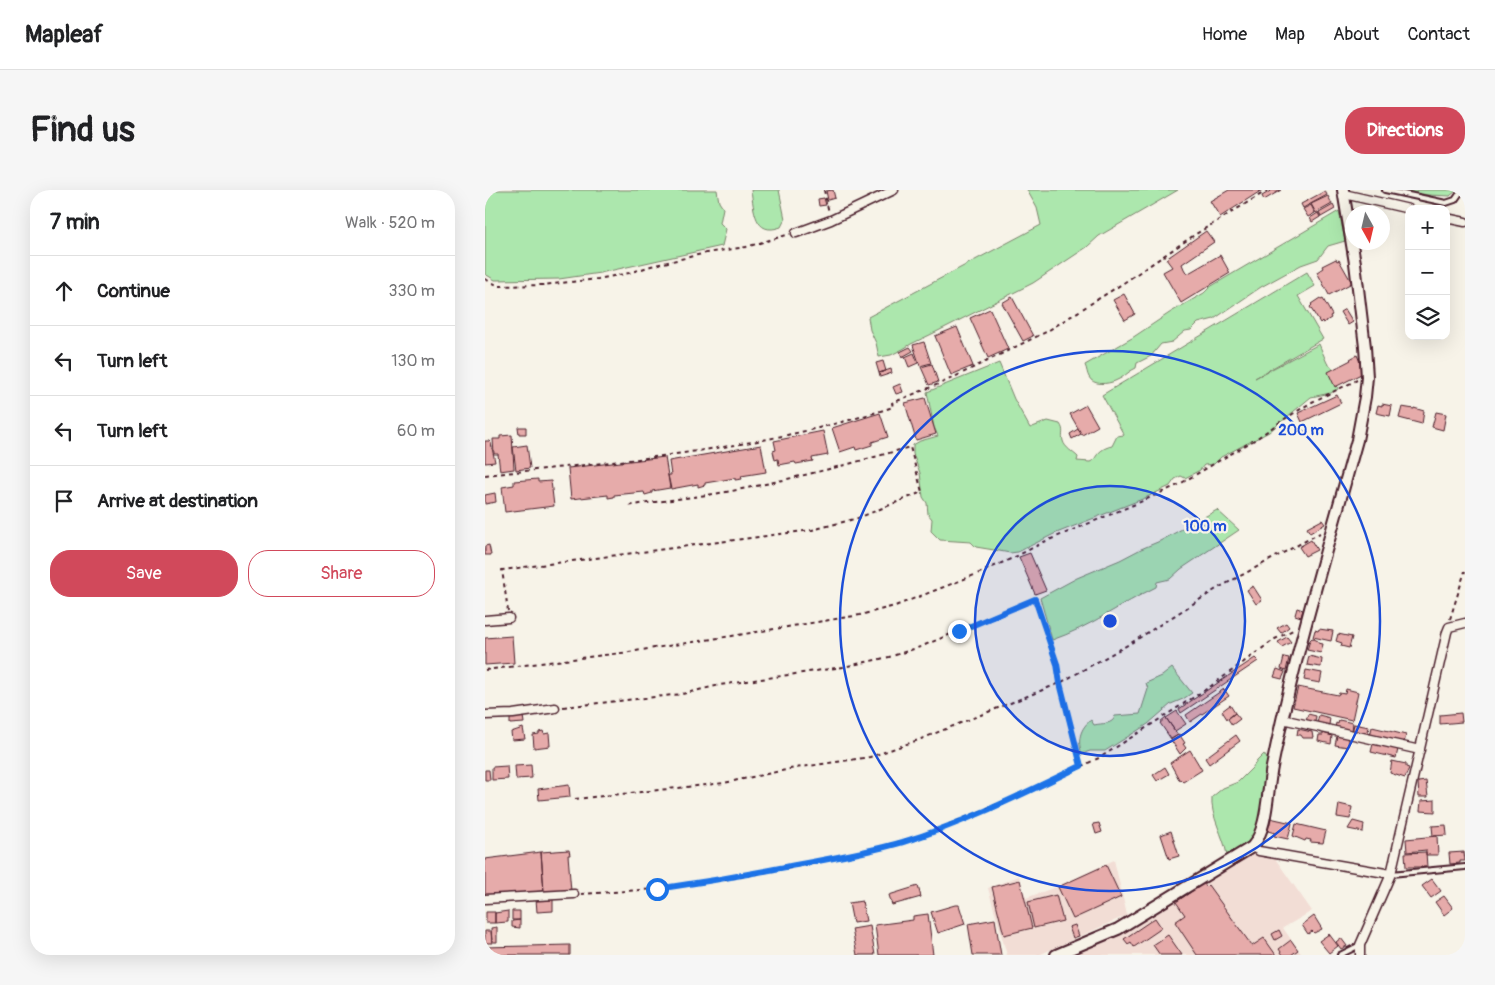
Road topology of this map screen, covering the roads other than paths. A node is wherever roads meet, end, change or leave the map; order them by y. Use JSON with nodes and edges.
{"nodes":[{"id":1,"x":894,"y":190,"type":"edge"},
{"id":2,"x":1385,"y":190,"type":"edge"},
{"id":3,"x":1462,"y":190,"type":"edge"},
{"id":4,"x":1344,"y":192,"type":"edge"},
{"id":5,"x":1405,"y":208,"type":"edge"},
{"id":6,"x":1450,"y":219,"type":"edge"},
{"id":7,"x":1465,"y":222,"type":"edge"},
{"id":8,"x":795,"y":233,"type":"road end"},
{"id":9,"x":509,"y":618,"type":"road end"},
{"id":10,"x":485,"y":620,"type":"edge"},
{"id":11,"x":1465,"y":623,"type":"edge"},
{"id":12,"x":555,"y":708,"type":"road end"},
{"id":13,"x":485,"y":715,"type":"edge"},
{"id":14,"x":1282,"y":719,"type":"junction"},
{"id":15,"x":1420,"y":750,"type":"junction"},
{"id":16,"x":1252,"y":847,"type":"junction"},
{"id":17,"x":1465,"y":867,"type":"edge"},
{"id":18,"x":1391,"y":874,"type":"junction"},
{"id":19,"x":574,"y":894,"type":"road end"},
{"id":20,"x":485,"y":899,"type":"edge"},
{"id":21,"x":1360,"y":945,"type":"junction"},
{"id":22,"x":1056,"y":955,"type":"edge"},
{"id":23,"x":1341,"y":955,"type":"edge"},
{"id":24,"x":1360,"y":955,"type":"edge"}],
"edges":[{"from":1,"to":8,"type":"street"},
{"from":2,"to":3,"type":"lane"},
{"from":4,"to":5,"type":"street"},
{"from":4,"to":14,"type":"street"},
{"from":6,"to":7,"type":"street"},
{"from":9,"to":10,"type":"street"},
{"from":11,"to":15,"type":"street"},
{"from":12,"to":13,"type":"street"},
{"from":14,"to":15,"type":"street"},
{"from":14,"to":16,"type":"street"},
{"from":15,"to":18,"type":"street"},
{"from":16,"to":18,"type":"street"},
{"from":16,"to":22,"type":"street"},
{"from":17,"to":18,"type":"lane"},
{"from":18,"to":21,"type":"street"},
{"from":19,"to":20,"type":"street"},
{"from":21,"to":23,"type":"lane"},
{"from":21,"to":24,"type":"street"}]}
